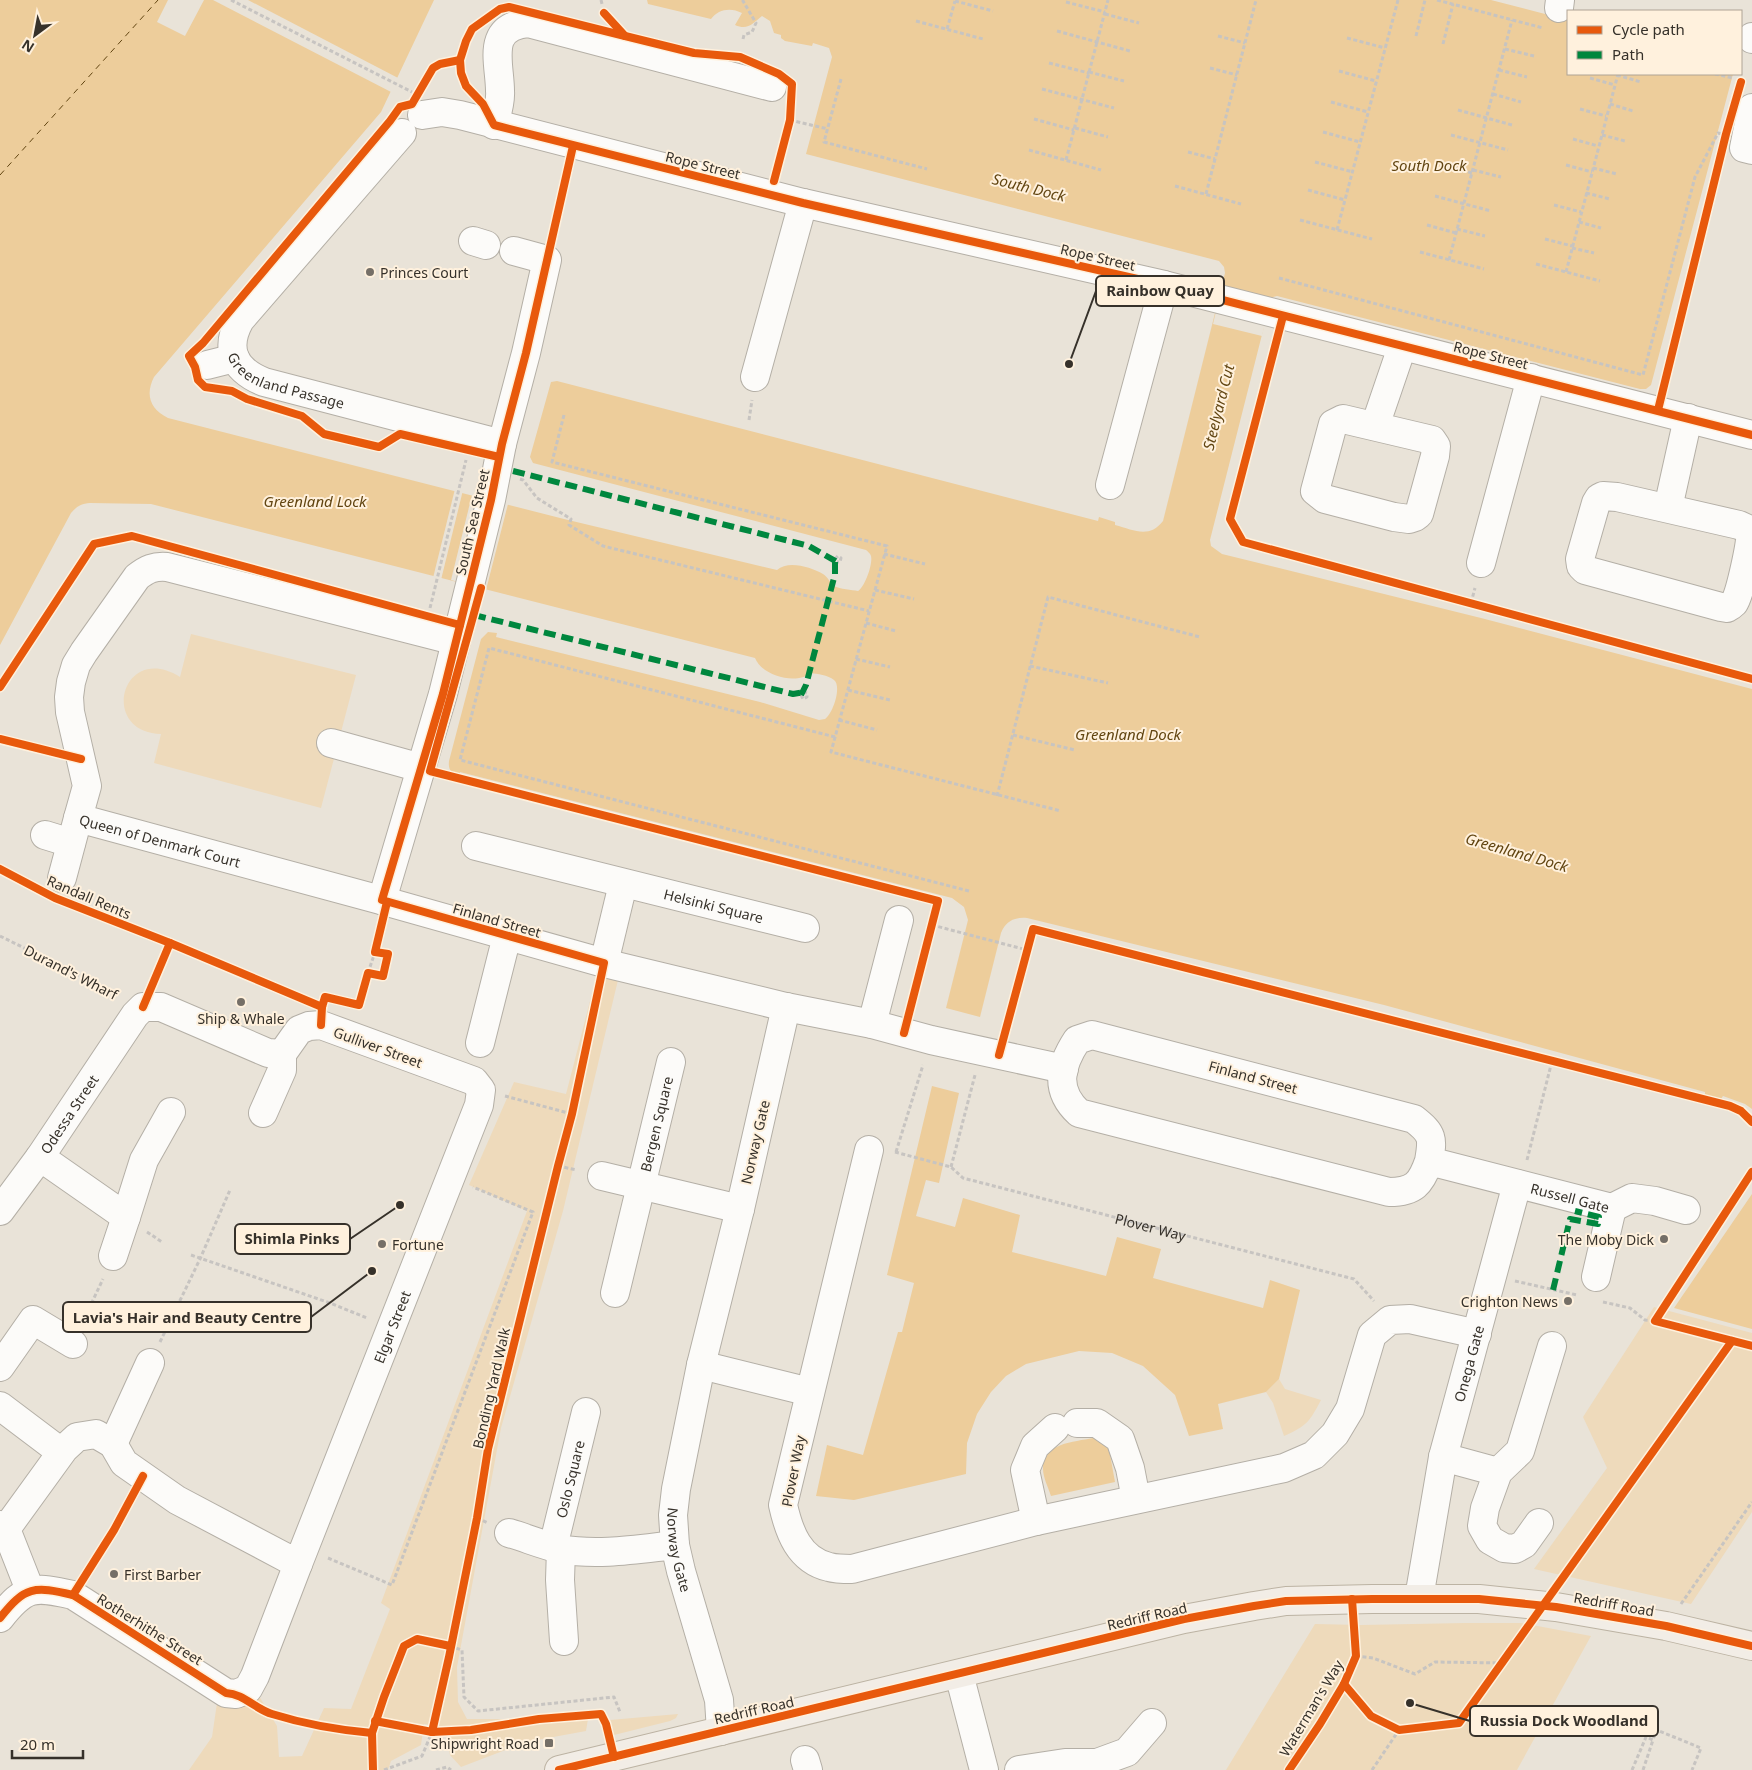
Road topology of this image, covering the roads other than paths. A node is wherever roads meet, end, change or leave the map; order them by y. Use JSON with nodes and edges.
{"nodes":[{"id":1,"x":772,"y":87,"type":"dead end"},
{"id":2,"x":413,"y":106,"type":"joint"},
{"id":3,"x":1752,"y":108,"type":"edge"},
{"id":4,"x":494,"y":125,"type":"junction"},
{"id":5,"x":1752,"y":150,"type":"edge"},
{"id":6,"x":803,"y":203,"type":"junction"},
{"id":7,"x":514,"y":252,"type":"dead end"},
{"id":8,"x":1164,"y":285,"type":"junction"},
{"id":9,"x":1402,"y":347,"type":"junction"},
{"id":10,"x":235,"y":358,"type":"junction"},
{"id":11,"x":206,"y":365,"type":"dead end"},
{"id":12,"x":755,"y":377,"type":"dead end"},
{"id":13,"x":1531,"y":378,"type":"junction"},
{"id":14,"x":1688,"y":418,"type":"junction"},
{"id":15,"x":1375,"y":426,"type":"junction"},
{"id":16,"x":1752,"y":435,"type":"edge"},
{"id":17,"x":502,"y":444,"type":"junction"},
{"id":18,"x":1110,"y":485,"type":"dead end"},
{"id":19,"x":1668,"y":508,"type":"junction"},
{"id":20,"x":1481,"y":563,"type":"dead end"},
{"id":21,"x":456,"y":641,"type":"junction"},
{"id":22,"x":331,"y":744,"type":"dead end"},
{"id":23,"x":421,"y":768,"type":"junction"},
{"id":24,"x":75,"y":830,"type":"junction"},
{"id":25,"x":45,"y":835,"type":"dead end"},
{"id":26,"x":476,"y":846,"type":"dead end"},
{"id":27,"x":62,"y":878,"type":"dead end"},
{"id":28,"x":623,"y":884,"type":"junction"},
{"id":29,"x":382,"y":900,"type":"junction"},
{"id":30,"x":899,"y":920,"type":"dead end"},
{"id":31,"x":805,"y":928,"type":"dead end"},
{"id":32,"x":507,"y":936,"type":"junction"},
{"id":33,"x":604,"y":963,"type":"junction"},
{"id":34,"x":786,"y":1007,"type":"junction"},
{"id":35,"x":872,"y":1024,"type":"junction"},
{"id":36,"x":480,"y":1043,"type":"dead end"},
{"id":37,"x":282,"y":1054,"type":"junction"},
{"id":38,"x":671,"y":1062,"type":"dead end"},
{"id":39,"x":1064,"y":1069,"type":"junction"},
{"id":40,"x":482,"y":1090,"type":"joint"},
{"id":41,"x":171,"y":1112,"type":"dead end"},
{"id":42,"x":263,"y":1113,"type":"dead end"},
{"id":43,"x":869,"y":1150,"type":"dead end"},
{"id":44,"x":40,"y":1156,"type":"junction"},
{"id":45,"x":1430,"y":1161,"type":"junction"},
{"id":46,"x":602,"y":1176,"type":"dead end"},
{"id":47,"x":1519,"y":1184,"type":"junction"},
{"id":48,"x":640,"y":1186,"type":"junction"},
{"id":49,"x":1612,"y":1208,"type":"junction"},
{"id":50,"x":740,"y":1209,"type":"junction"},
{"id":51,"x":1686,"y":1210,"type":"dead end"},
{"id":52,"x":0,"y":1211,"type":"edge"},
{"id":53,"x":126,"y":1217,"type":"junction"},
{"id":54,"x":113,"y":1256,"type":"road end"},
{"id":55,"x":1596,"y":1277,"type":"dead end"},
{"id":56,"x":614,"y":1293,"type":"dead end"},
{"id":57,"x":1477,"y":1334,"type":"junction"},
{"id":58,"x":72,"y":1344,"type":"road end"},
{"id":59,"x":1552,"y":1346,"type":"dead end"},
{"id":60,"x":150,"y":1363,"type":"road end"},
{"id":61,"x":701,"y":1365,"type":"junction"},
{"id":62,"x":0,"y":1367,"type":"edge"},
{"id":63,"x":810,"y":1392,"type":"junction"},
{"id":64,"x":0,"y":1406,"type":"edge"},
{"id":65,"x":586,"y":1412,"type":"dead end"},
{"id":66,"x":113,"y":1444,"type":"junction"},
{"id":67,"x":61,"y":1452,"type":"junction"},
{"id":68,"x":1442,"y":1457,"type":"junction"},
{"id":69,"x":1498,"y":1472,"type":"junction"},
{"id":70,"x":1136,"y":1498,"type":"junction"},
{"id":71,"x":1036,"y":1521,"type":"junction"},
{"id":72,"x":1539,"y":1523,"type":"dead end"},
{"id":73,"x":3,"y":1527,"type":"edge"},
{"id":74,"x":509,"y":1533,"type":"dead end"},
{"id":75,"x":675,"y":1544,"type":"junction"},
{"id":76,"x":557,"y":1548,"type":"junction"},
{"id":77,"x":301,"y":1556,"type":"junction"},
{"id":78,"x":30,"y":1590,"type":"junction"},
{"id":79,"x":1419,"y":1598,"type":"junction"},
{"id":80,"x":0,"y":1618,"type":"edge"},
{"id":81,"x":564,"y":1641,"type":"dead end"},
{"id":82,"x":1752,"y":1646,"type":"edge"},
{"id":83,"x":959,"y":1674,"type":"junction"},
{"id":84,"x":236,"y":1694,"type":"joint"},
{"id":85,"x":1152,"y":1723,"type":"dead end"},
{"id":86,"x":721,"y":1730,"type":"junction"},
{"id":87,"x":558,"y":1770,"type":"edge"},
{"id":88,"x":984,"y":1770,"type":"edge"},
{"id":89,"x":1019,"y":1770,"type":"edge"}],
"edges":[{"from":1,"to":4,"type":"street"},
{"from":2,"to":4,"type":"street","name":"Rope Street"},
{"from":2,"to":10,"type":"street","name":"Greenland Passage"},
{"from":3,"to":5,"type":"street"},
{"from":4,"to":6,"type":"street","name":"Rope Street"},
{"from":6,"to":8,"type":"street","name":"Rope Street"},
{"from":6,"to":12,"type":"street"},
{"from":7,"to":17,"type":"street","name":"South Sea Street"},
{"from":8,"to":9,"type":"street","name":"Rope Street"},
{"from":8,"to":18,"type":"street"},
{"from":9,"to":13,"type":"street","name":"Rope Street"},
{"from":9,"to":15,"type":"street"},
{"from":10,"to":11,"type":"street"},
{"from":10,"to":17,"type":"street","name":"Greenland Passage"},
{"from":13,"to":14,"type":"street","name":"Rope Street"},
{"from":13,"to":20,"type":"street","name":"Rope Street"},
{"from":14,"to":16,"type":"street","name":"Rope Street"},
{"from":14,"to":19,"type":"street"},
{"from":15,"to":15,"type":"street"},
{"from":17,"to":21,"type":"street","name":"South Sea Street"},
{"from":19,"to":19,"type":"street"},
{"from":21,"to":23,"type":"street","name":"South Sea Street"},
{"from":21,"to":24,"type":"street","name":"Queen of Denmark Court"},
{"from":22,"to":23,"type":"street"},
{"from":23,"to":29,"type":"street","name":"South Sea Street"},
{"from":24,"to":25,"type":"street"},
{"from":24,"to":27,"type":"street"},
{"from":24,"to":29,"type":"street","name":"Queen of Denmark Court"},
{"from":26,"to":28,"type":"street","name":"Helsinki Square"},
{"from":28,"to":31,"type":"street","name":"Helsinki Square"},
{"from":28,"to":33,"type":"street"},
{"from":29,"to":32,"type":"street","name":"Finland Street"},
{"from":30,"to":35,"type":"street"},
{"from":32,"to":33,"type":"street","name":"Finland Street"},
{"from":32,"to":36,"type":"street"},
{"from":33,"to":34,"type":"street","name":"Finland Street"},
{"from":34,"to":35,"type":"street","name":"Finland Street"},
{"from":34,"to":50,"type":"street","name":"Norway Gate"},
{"from":35,"to":39,"type":"street","name":"Finland Street"},
{"from":37,"to":40,"type":"street","name":"Gulliver Street"},
{"from":37,"to":42,"type":"street","name":"Gulliver Street"},
{"from":37,"to":44,"type":"street","name":"Odessa Street"},
{"from":38,"to":48,"type":"street","name":"Bergen Square"},
{"from":39,"to":45,"type":"street","name":"Finland Street"},
{"from":39,"to":45,"type":"street","name":"Finland Street"},
{"from":40,"to":77,"type":"street","name":"Elgar Street"},
{"from":41,"to":53,"type":"street"},
{"from":43,"to":63,"type":"street","name":"Plover Way"},
{"from":44,"to":52,"type":"street","name":"Odessa Street"},
{"from":44,"to":53,"type":"street"},
{"from":45,"to":47,"type":"street"},
{"from":46,"to":48,"type":"street","name":"Bergen Square"},
{"from":47,"to":49,"type":"street","name":"Russell Gate"},
{"from":47,"to":57,"type":"street","name":"Onega Gate"},
{"from":48,"to":50,"type":"street","name":"Bergen Square"},
{"from":48,"to":56,"type":"street","name":"Bergen Square"},
{"from":49,"to":51,"type":"street"},
{"from":49,"to":55,"type":"street","name":"Russell Gate"},
{"from":50,"to":61,"type":"street","name":"Norway Gate"},
{"from":53,"to":54,"type":"street"},
{"from":57,"to":68,"type":"street","name":"Onega Gate"},
{"from":57,"to":70,"type":"street","name":"Plover Way"},
{"from":58,"to":62,"type":"street"},
{"from":59,"to":69,"type":"street"},
{"from":60,"to":66,"type":"street"},
{"from":61,"to":63,"type":"street"},
{"from":61,"to":75,"type":"street","name":"Norway Gate"},
{"from":63,"to":71,"type":"street","name":"Plover Way"},
{"from":64,"to":67,"type":"street"},
{"from":65,"to":76,"type":"street","name":"Oslo Square"},
{"from":66,"to":67,"type":"street"},
{"from":66,"to":77,"type":"street"},
{"from":67,"to":73,"type":"street"},
{"from":68,"to":69,"type":"street"},
{"from":68,"to":79,"type":"street","name":"Onega Gate"},
{"from":69,"to":72,"type":"street"},
{"from":70,"to":71,"type":"street","name":"Plover Way"},
{"from":70,"to":71,"type":"street"},
{"from":73,"to":78,"type":"street"},
{"from":74,"to":76,"type":"street"},
{"from":75,"to":76,"type":"street"},
{"from":75,"to":86,"type":"street","name":"Norway Gate"},
{"from":76,"to":81,"type":"street","name":"Oslo Square"},
{"from":77,"to":84,"type":"street","name":"Elgar Street"},
{"from":78,"to":80,"type":"street"},
{"from":78,"to":84,"type":"street","name":"Rotherhithe Street"},
{"from":79,"to":82,"type":"main road","name":"Redriff Road"},
{"from":79,"to":83,"type":"main road","name":"Redriff Road"},
{"from":83,"to":86,"type":"main road","name":"Redriff Road"},
{"from":83,"to":88,"type":"street"},
{"from":85,"to":89,"type":"street"},
{"from":86,"to":87,"type":"main road","name":"Redriff Road"}]}
